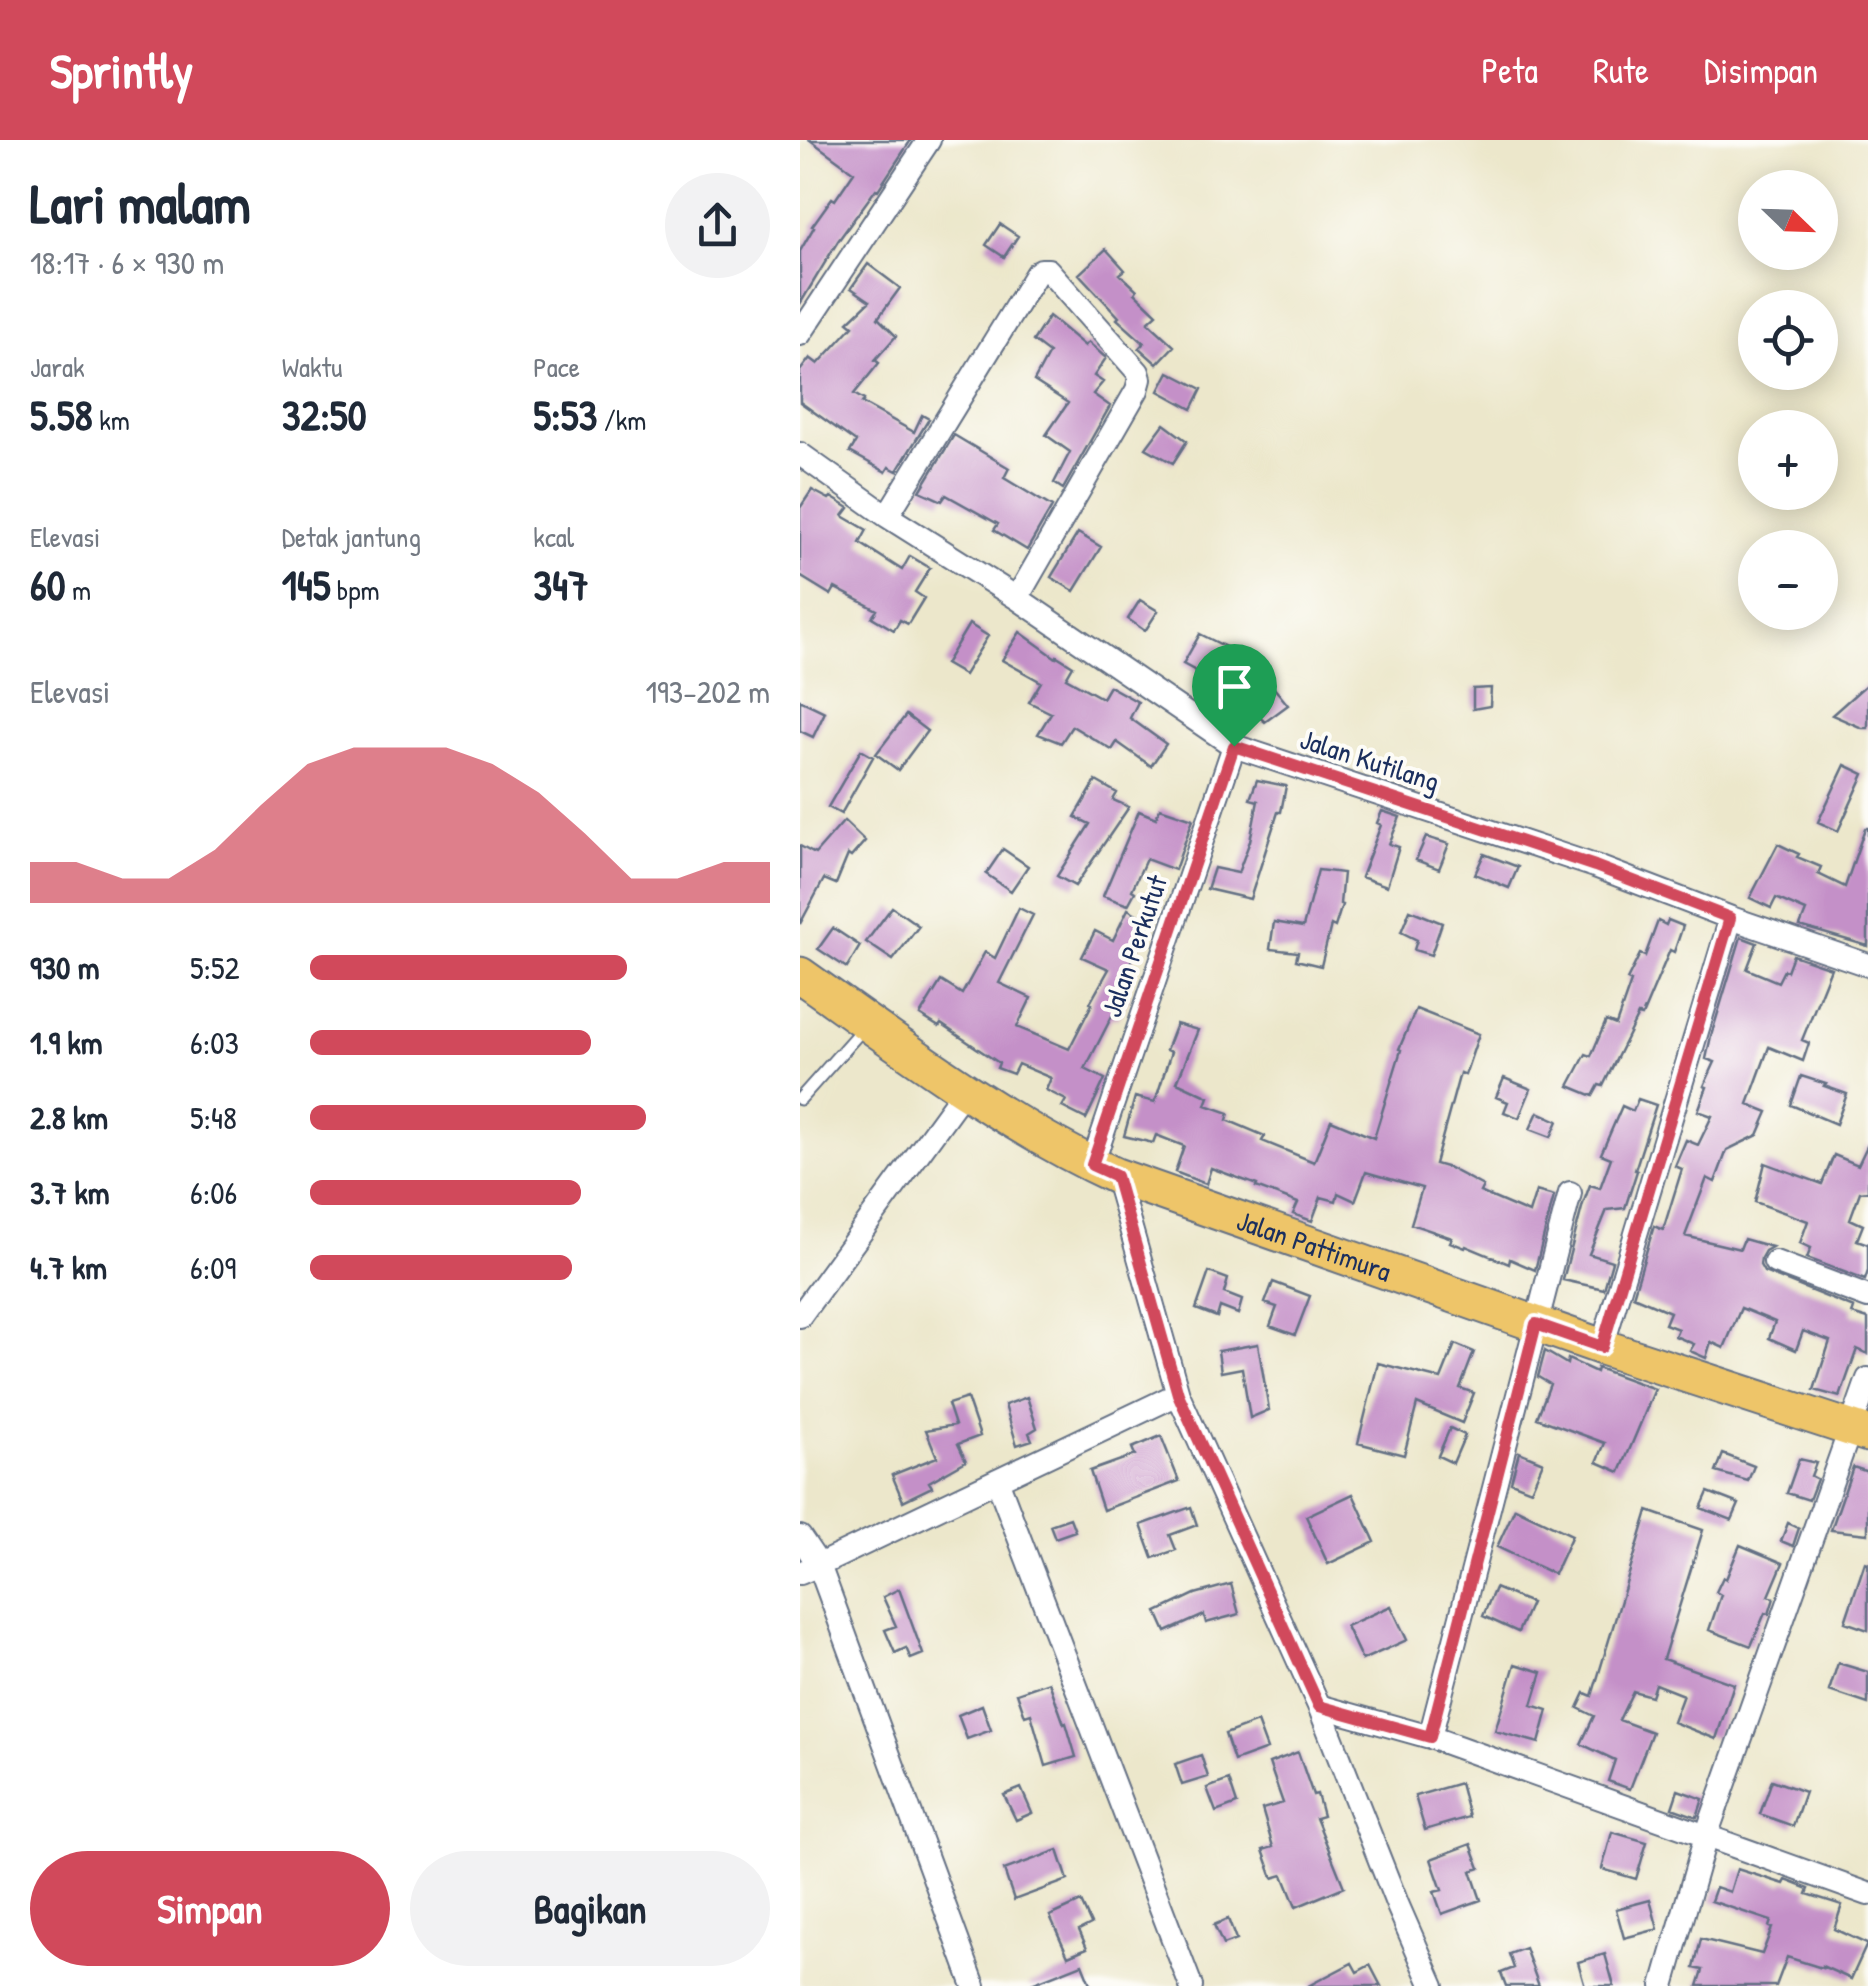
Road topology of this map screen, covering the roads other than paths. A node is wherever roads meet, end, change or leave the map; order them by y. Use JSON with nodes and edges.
{"nodes":[{"id":1,"x":929,"y":140,"type":"edge"},
{"id":2,"x":800,"y":334,"type":"edge"},
{"id":3,"x":800,"y":454,"type":"edge"},
{"id":4,"x":887,"y":516,"type":"junction"},
{"id":5,"x":1017,"y":598,"type":"junction"},
{"id":6,"x":1234,"y":746,"type":"junction"},
{"id":7,"x":1730,"y":918,"type":"junction"},
{"id":8,"x":1868,"y":964,"type":"edge"},
{"id":9,"x":800,"y":975,"type":"edge"},
{"id":10,"x":868,"y":1023,"type":"junction"},
{"id":11,"x":964,"y":1091,"type":"junction"},
{"id":12,"x":800,"y":1100,"type":"edge"},
{"id":13,"x":1104,"y":1171,"type":"junction"},
{"id":14,"x":1570,"y":1192,"type":"dead end"},
{"id":15,"x":1774,"y":1262,"type":"dead end"},
{"id":16,"x":1868,"y":1297,"type":"edge"},
{"id":17,"x":800,"y":1316,"type":"edge"},
{"id":18,"x":1536,"y":1324,"type":"junction"},
{"id":19,"x":1602,"y":1347,"type":"junction"},
{"id":20,"x":1868,"y":1379,"type":"edge"},
{"id":21,"x":1178,"y":1394,"type":"junction"},
{"id":22,"x":1860,"y":1432,"type":"edge"},
{"id":23,"x":997,"y":1480,"type":"junction"},
{"id":24,"x":800,"y":1537,"type":"edge"},
{"id":25,"x":809,"y":1569,"type":"edge"},
{"id":26,"x":1319,"y":1706,"type":"junction"},
{"id":27,"x":1430,"y":1737,"type":"junction"},
{"id":28,"x":1706,"y":1836,"type":"junction"},
{"id":29,"x":1868,"y":1894,"type":"edge"},
{"id":30,"x":974,"y":1986,"type":"edge"},
{"id":31,"x":1191,"y":1986,"type":"edge"},
{"id":32,"x":1433,"y":1986,"type":"edge"},
{"id":33,"x":1663,"y":1986,"type":"edge"}],
"edges":[{"from":1,"to":2,"type":"street"},
{"from":3,"to":4,"type":"street","name":"Jalan Kutilang"},
{"from":4,"to":5,"type":"street","name":"Jalan Kutilang"},
{"from":4,"to":5,"type":"street"},
{"from":5,"to":6,"type":"street","name":"Jalan Kutilang"},
{"from":6,"to":7,"type":"street","name":"Jalan Kutilang"},
{"from":6,"to":13,"type":"street","name":"Jalan Perkutut"},
{"from":7,"to":8,"type":"street","name":"Jalan Kutilang"},
{"from":7,"to":19,"type":"street"},
{"from":9,"to":10,"type":"main road","name":"Jalan Pattimura"},
{"from":10,"to":11,"type":"main road","name":"Jalan Pattimura"},
{"from":10,"to":12,"type":"lane"},
{"from":11,"to":13,"type":"main road","name":"Jalan Pattimura"},
{"from":11,"to":17,"type":"street"},
{"from":13,"to":18,"type":"main road","name":"Jalan Pattimura"},
{"from":13,"to":21,"type":"street"},
{"from":14,"to":18,"type":"street"},
{"from":15,"to":16,"type":"street"},
{"from":18,"to":19,"type":"main road","name":"Jalan Pattimura"},
{"from":18,"to":27,"type":"street"},
{"from":19,"to":22,"type":"main road","name":"Jalan Pattimura"},
{"from":20,"to":22,"type":"street"},
{"from":21,"to":23,"type":"street"},
{"from":21,"to":26,"type":"street"},
{"from":22,"to":28,"type":"street"},
{"from":23,"to":25,"type":"street"},
{"from":23,"to":31,"type":"street"},
{"from":24,"to":25,"type":"street"},
{"from":25,"to":30,"type":"street"},
{"from":26,"to":27,"type":"street"},
{"from":26,"to":32,"type":"street"},
{"from":27,"to":28,"type":"street"},
{"from":28,"to":29,"type":"street"},
{"from":28,"to":33,"type":"street"}]}
